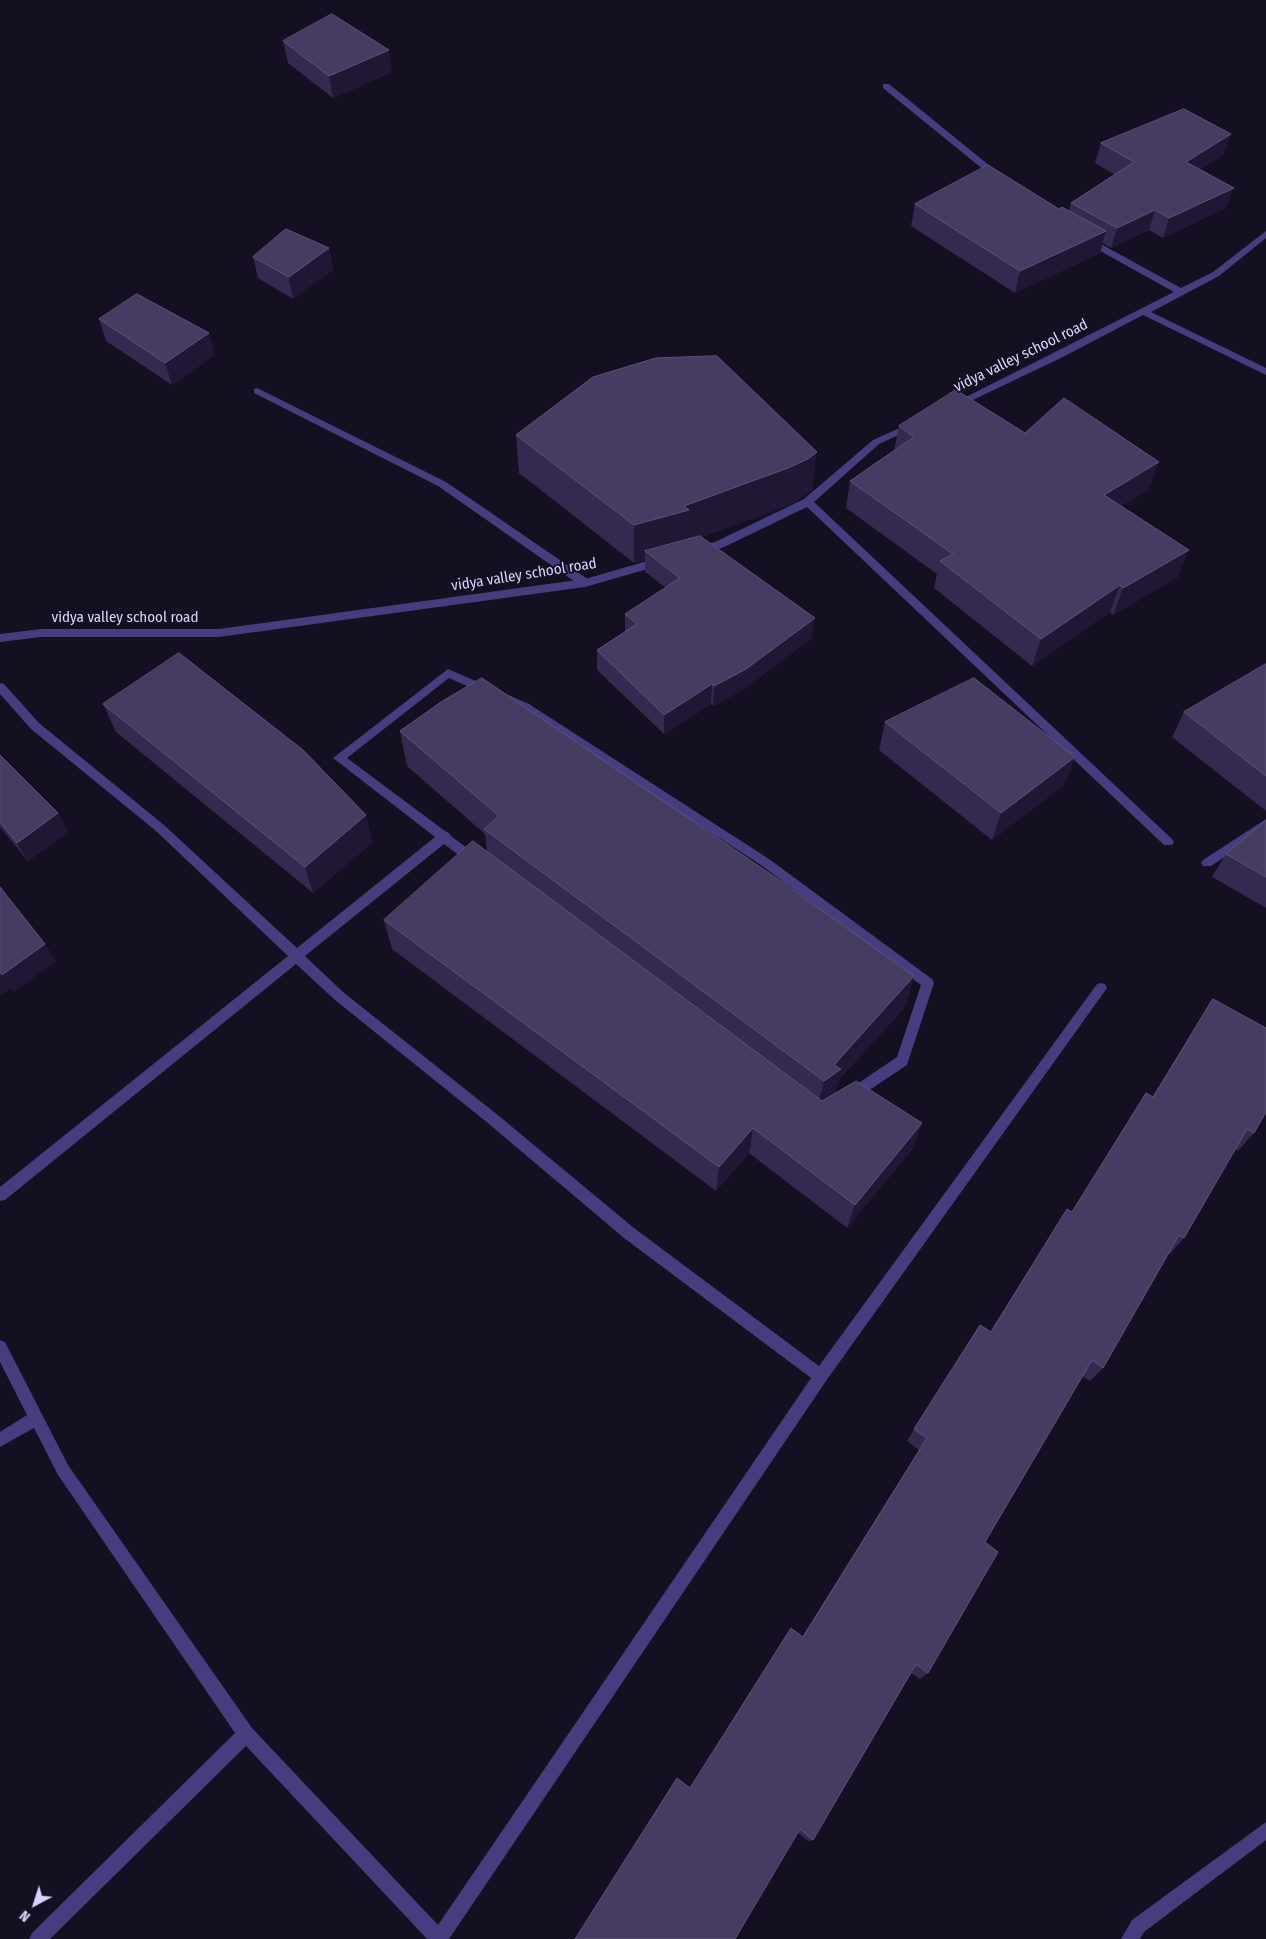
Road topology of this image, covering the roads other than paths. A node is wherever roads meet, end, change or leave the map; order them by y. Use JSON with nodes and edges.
{"nodes":[{"id":1,"x":886,"y":86,"type":"dead end"},
{"id":2,"x":1005,"y":183,"type":"edge"},
{"id":3,"x":1074,"y":233,"type":"edge"},
{"id":4,"x":1266,"y":234,"type":"edge"},
{"id":5,"x":1181,"y":292,"type":"junction"},
{"id":6,"x":1144,"y":312,"type":"junction"},
{"id":7,"x":1266,"y":372,"type":"edge"},
{"id":8,"x":257,"y":391,"type":"dead end"},
{"id":9,"x":946,"y":409,"type":"edge"},
{"id":10,"x":920,"y":422,"type":"edge"},
{"id":11,"x":808,"y":502,"type":"junction"},
{"id":12,"x":689,"y":553,"type":"edge"},
{"id":13,"x":670,"y":558,"type":"edge"},
{"id":14,"x":585,"y":583,"type":"junction"},
{"id":15,"x":0,"y":638,"type":"edge"},
{"id":16,"x":0,"y":688,"type":"edge"},
{"id":17,"x":1266,"y":824,"type":"edge"},
{"id":18,"x":445,"y":836,"type":"junction"},
{"id":19,"x":1168,"y":842,"type":"dead end"},
{"id":20,"x":1207,"y":863,"type":"dead end"},
{"id":21,"x":296,"y":955,"type":"junction"},
{"id":22,"x":1102,"y":988,"type":"dead end"},
{"id":23,"x":0,"y":1195,"type":"edge"},
{"id":24,"x":0,"y":1347,"type":"edge"},
{"id":25,"x":821,"y":1376,"type":"junction"},
{"id":26,"x":36,"y":1418,"type":"junction"},
{"id":27,"x":0,"y":1440,"type":"edge"},
{"id":28,"x":246,"y":1734,"type":"junction"},
{"id":29,"x":1266,"y":1830,"type":"edge"},
{"id":30,"x":38,"y":1939,"type":"edge"},
{"id":31,"x":439,"y":1939,"type":"edge"},
{"id":32,"x":1130,"y":1939,"type":"edge"}],
"edges":[{"from":1,"to":2,"type":"street"},
{"from":3,"to":5,"type":"street"},
{"from":4,"to":5,"type":"street","name":"vidya valley school road"},
{"from":5,"to":6,"type":"street","name":"vidya valley school road"},
{"from":6,"to":7,"type":"street"},
{"from":6,"to":9,"type":"street","name":"vidya valley school road"},
{"from":8,"to":14,"type":"street"},
{"from":10,"to":11,"type":"street"},
{"from":11,"to":12,"type":"street"},
{"from":11,"to":19,"type":"street"},
{"from":13,"to":14,"type":"street","name":"vidya valley school road"},
{"from":14,"to":15,"type":"street","name":"vidya valley school road"},
{"from":16,"to":21,"type":"street"},
{"from":17,"to":20,"type":"street"},
{"from":18,"to":18,"type":"street"},
{"from":18,"to":21,"type":"street"},
{"from":21,"to":23,"type":"street"},
{"from":21,"to":25,"type":"street"},
{"from":22,"to":25,"type":"street"},
{"from":24,"to":26,"type":"street"},
{"from":25,"to":31,"type":"street"},
{"from":26,"to":27,"type":"street"},
{"from":26,"to":28,"type":"street"},
{"from":28,"to":30,"type":"street"},
{"from":28,"to":31,"type":"street"},
{"from":29,"to":32,"type":"street"}]}
